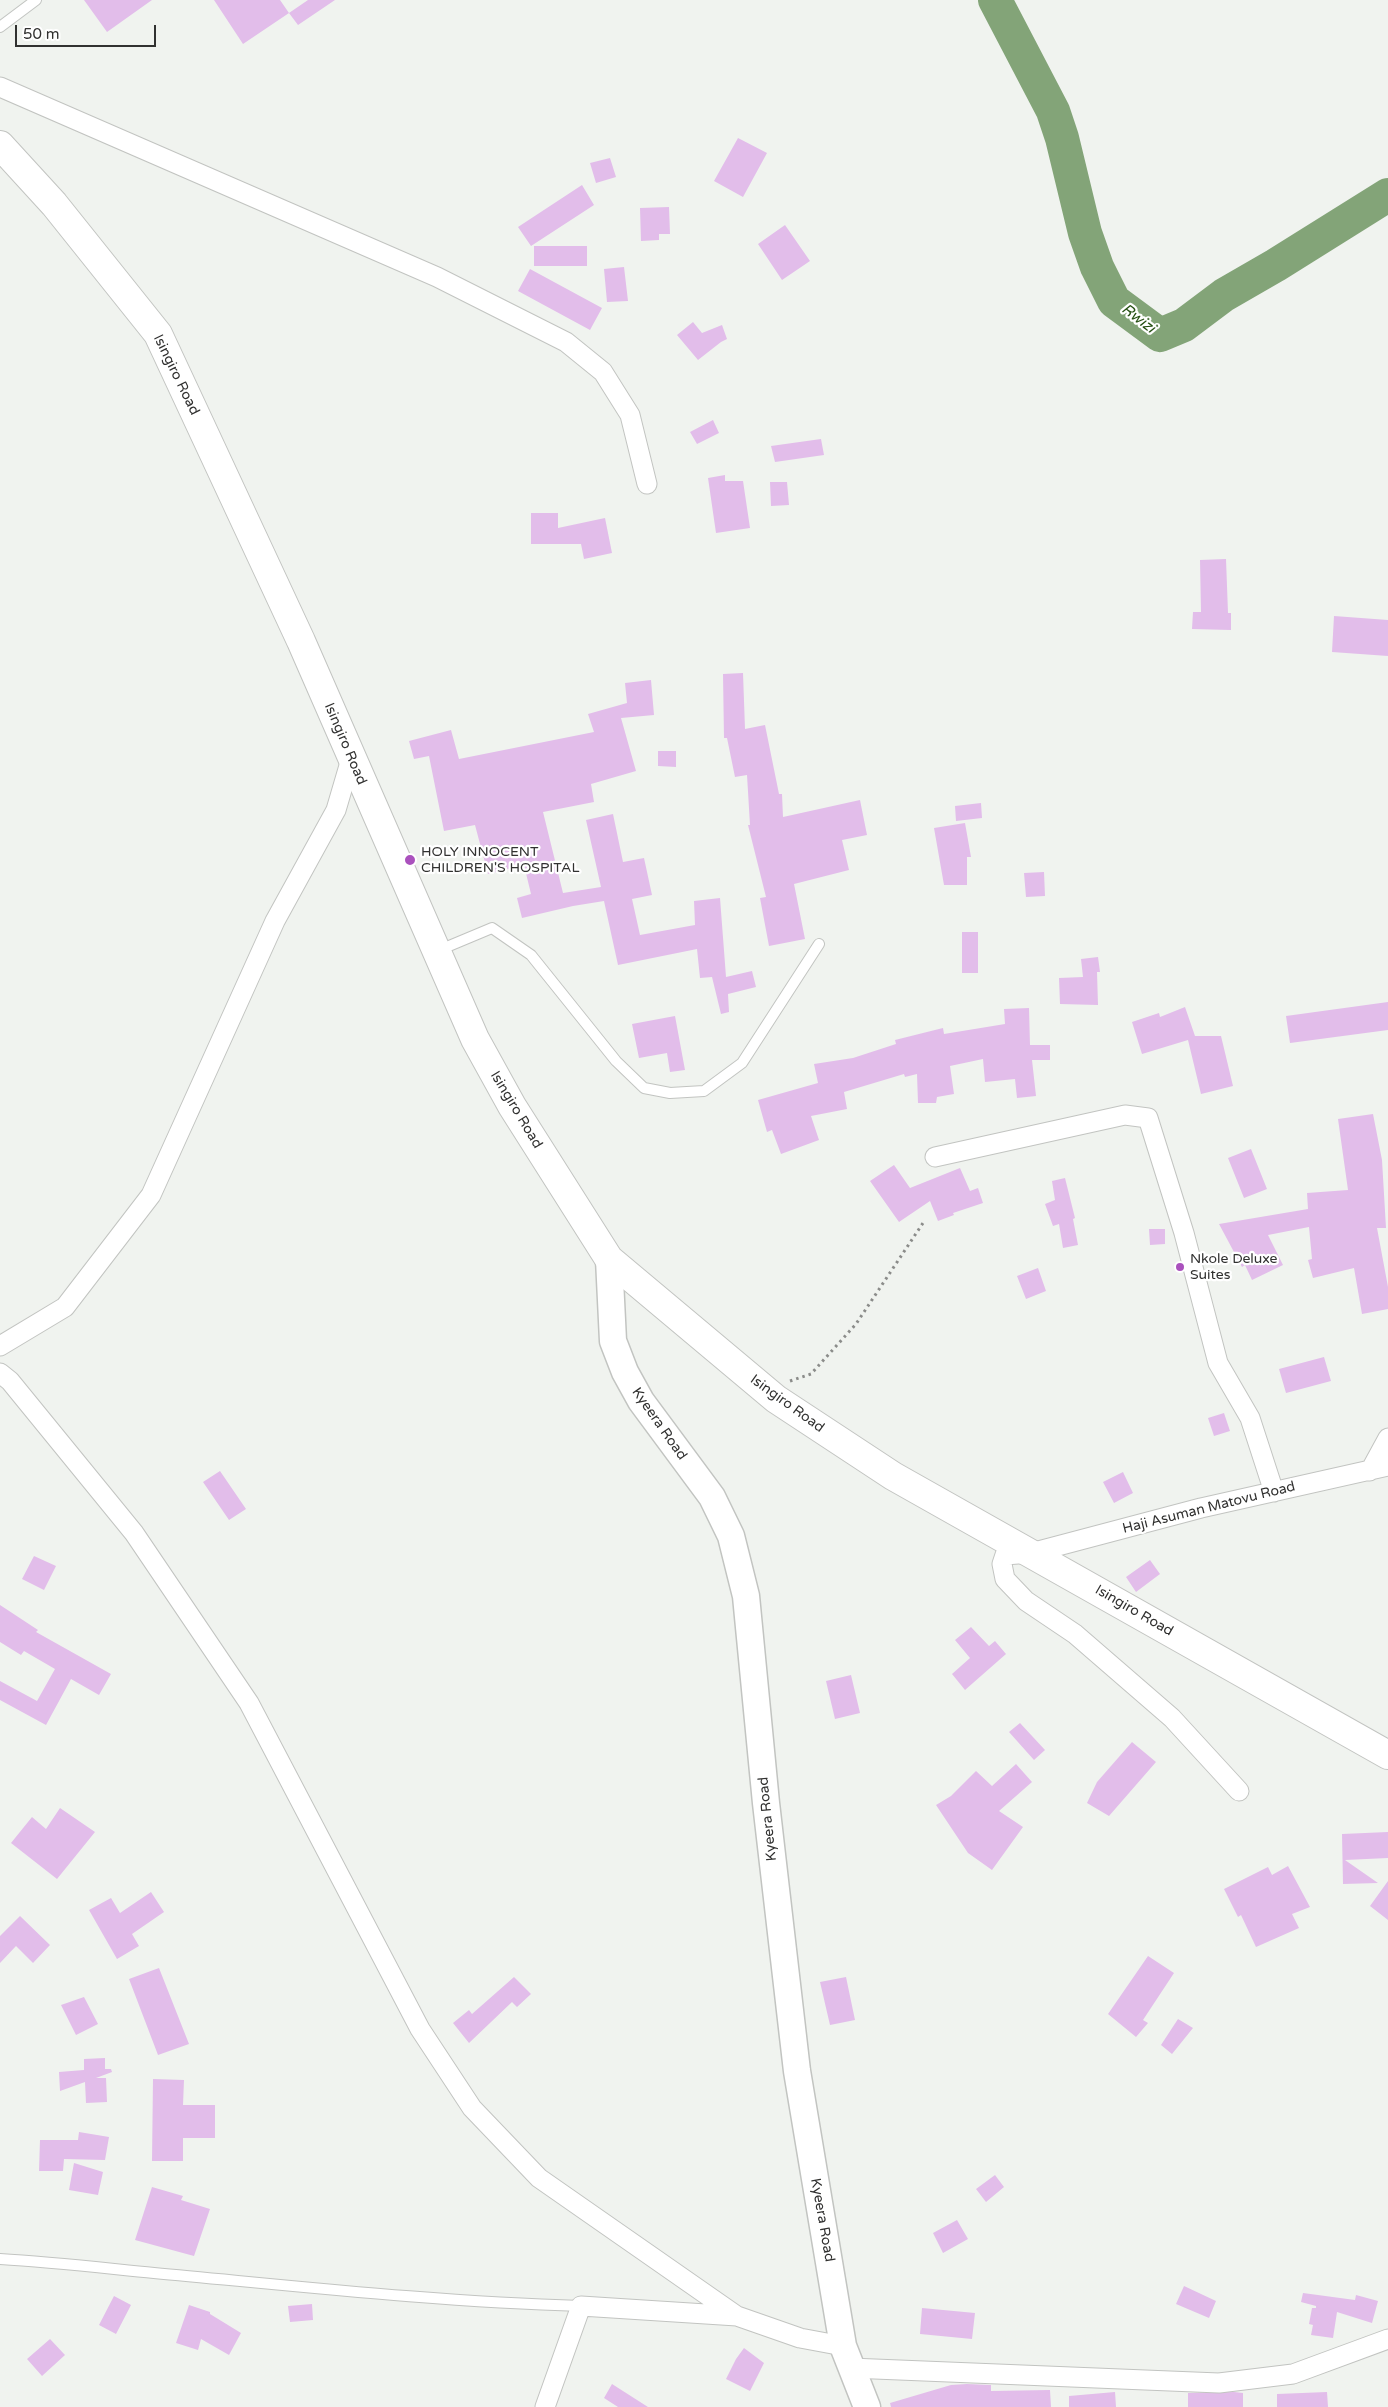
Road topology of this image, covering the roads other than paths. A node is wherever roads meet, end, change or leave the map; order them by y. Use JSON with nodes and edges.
{"nodes":[{"id":1,"x":36,"y":0,"type":"edge"},
{"id":2,"x":0,"y":27,"type":"edge"},
{"id":3,"x":0,"y":88,"type":"edge"},
{"id":4,"x":0,"y":145,"type":"edge"},
{"id":5,"x":647,"y":484,"type":"dead end"},
{"id":6,"x":351,"y":758,"type":"junction"},
{"id":7,"x":819,"y":944,"type":"dead end"},
{"id":8,"x":436,"y":951,"type":"junction"},
{"id":9,"x":935,"y":1157,"type":"dead end"},
{"id":10,"x":609,"y":1259,"type":"junction"},
{"id":11,"x":0,"y":1346,"type":"edge"},
{"id":12,"x":0,"y":1373,"type":"edge"},
{"id":13,"x":1388,"y":1438,"type":"edge"},
{"id":14,"x":1379,"y":1468,"type":"edge"},
{"id":15,"x":1274,"y":1492,"type":"junction"},
{"id":16,"x":1031,"y":1553,"type":"junction"},
{"id":17,"x":1388,"y":1755,"type":"edge"},
{"id":18,"x":1239,"y":1791,"type":"dead end"},
{"id":19,"x":0,"y":2260,"type":"edge"},
{"id":20,"x":580,"y":2306,"type":"junction"},
{"id":21,"x":737,"y":2316,"type":"junction"},
{"id":22,"x":1388,"y":2339,"type":"edge"},
{"id":23,"x":847,"y":2357,"type":"junction"},
{"id":24,"x":545,"y":2407,"type":"edge"},
{"id":25,"x":866,"y":2407,"type":"edge"}],
"edges":[{"from":1,"to":2,"type":"lane"},
{"from":3,"to":5,"type":"street"},
{"from":4,"to":6,"type":"main road","name":"Isingiro Road"},
{"from":6,"to":8,"type":"main road","name":"Isingiro Road"},
{"from":6,"to":11,"type":"street"},
{"from":7,"to":8,"type":"lane"},
{"from":8,"to":10,"type":"main road","name":"Isingiro Road"},
{"from":9,"to":15,"type":"street"},
{"from":10,"to":16,"type":"main road","name":"Isingiro Road"},
{"from":10,"to":23,"type":"main road","name":"Kyeera Road"},
{"from":12,"to":21,"type":"street"},
{"from":13,"to":14,"type":"street"},
{"from":14,"to":15,"type":"street","name":"Haji Asuman Matovu Road"},
{"from":15,"to":16,"type":"street","name":"Haji Asuman Matovu Road"},
{"from":16,"to":17,"type":"main road","name":"Isingiro Road"},
{"from":16,"to":18,"type":"street","name":"Haji Asuman Matovu Road"},
{"from":19,"to":20,"type":"lane"},
{"from":20,"to":21,"type":"street"},
{"from":20,"to":24,"type":"street"},
{"from":21,"to":23,"type":"street"},
{"from":22,"to":23,"type":"street"},
{"from":23,"to":25,"type":"main road","name":"Kyeera Road"}]}
